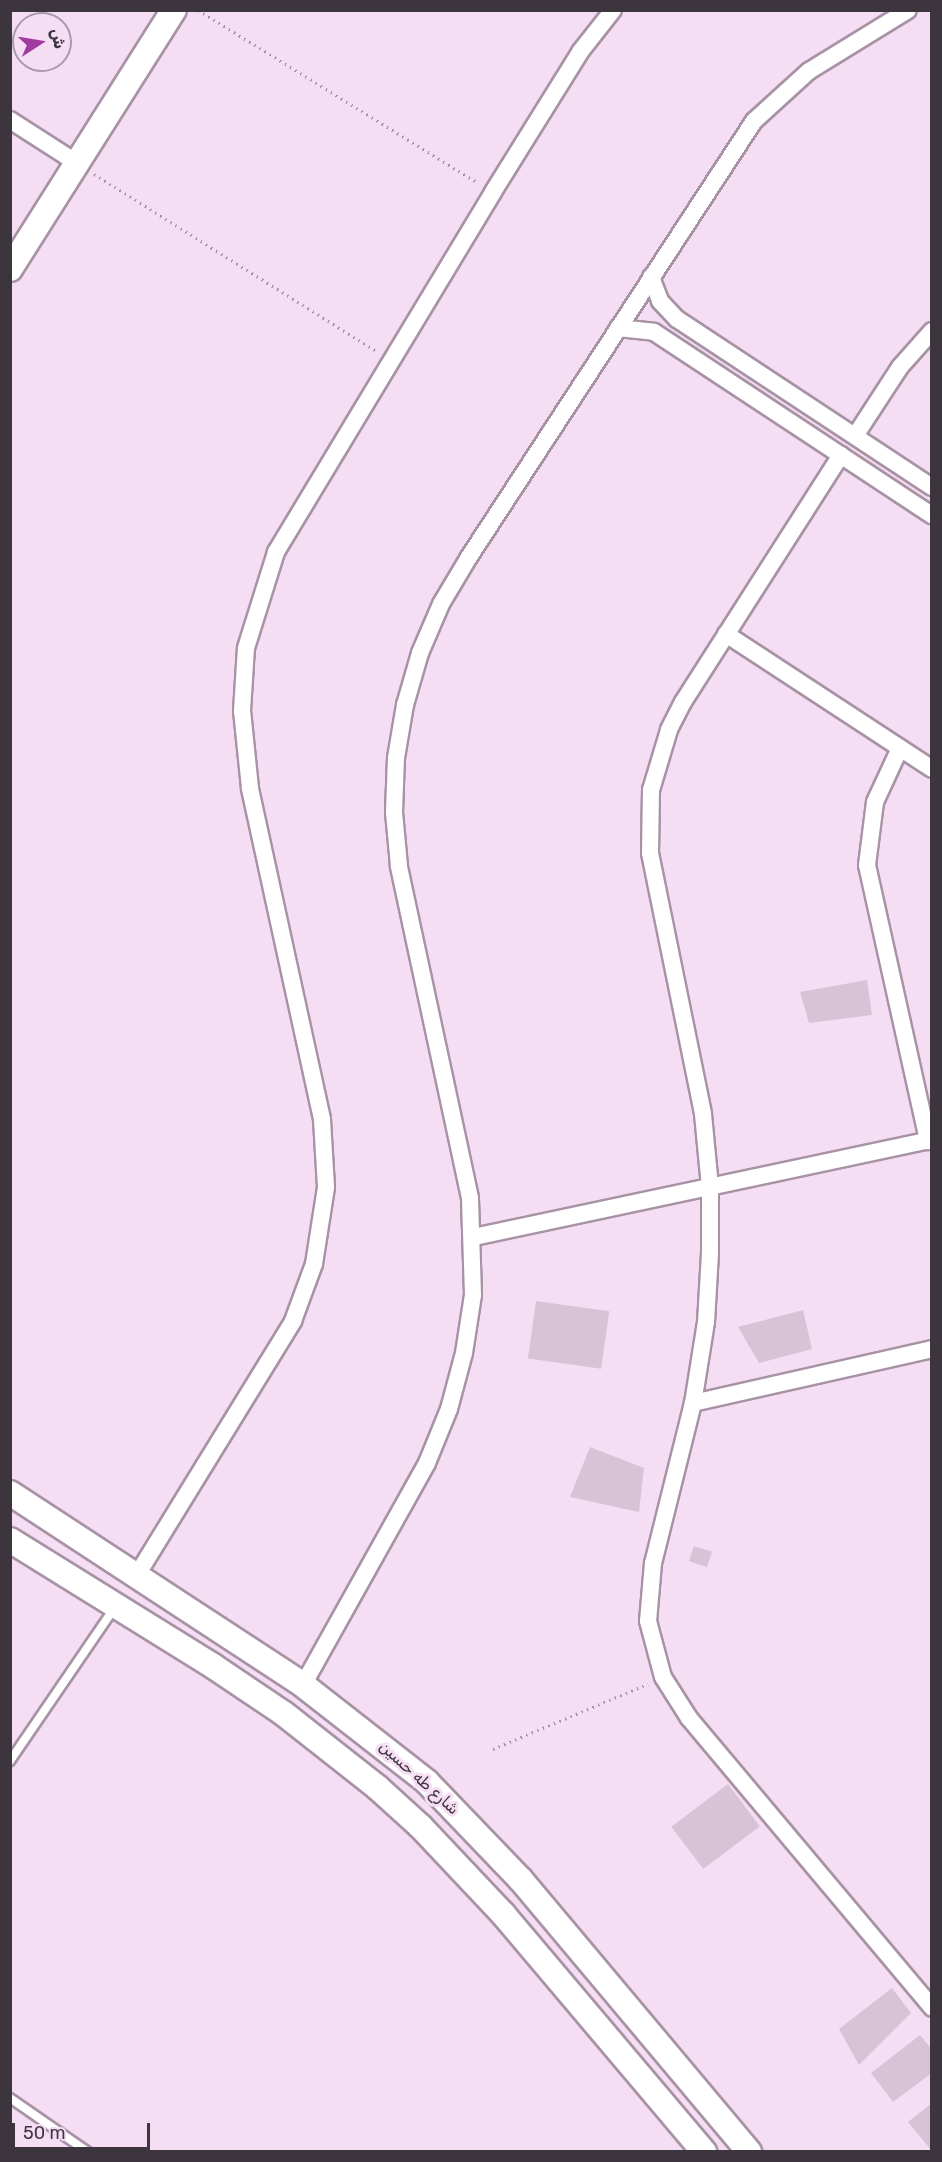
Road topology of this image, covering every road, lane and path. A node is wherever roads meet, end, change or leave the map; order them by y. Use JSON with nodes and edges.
{"nodes":[{"id":1,"x":174,"y":10,"type":"edge"},
{"id":2,"x":198,"y":10,"type":"edge"},
{"id":3,"x":613,"y":10,"type":"edge"},
{"id":4,"x":908,"y":10,"type":"edge"},
{"id":5,"x":10,"y":120,"type":"edge"},
{"id":6,"x":77,"y":163,"type":"junction"},
{"id":7,"x":493,"y":192,"type":"junction"},
{"id":8,"x":10,"y":269,"type":"edge"},
{"id":9,"x":651,"y":277,"type":"junction"},
{"id":10,"x":618,"y":328,"type":"junction"},
{"id":11,"x":932,"y":331,"type":"edge"},
{"id":12,"x":391,"y":360,"type":"junction"},
{"id":13,"x":855,"y":436,"type":"junction"},
{"id":14,"x":841,"y":455,"type":"junction"},
{"id":15,"x":932,"y":487,"type":"edge"},
{"id":16,"x":932,"y":516,"type":"edge"},
{"id":17,"x":726,"y":634,"type":"junction"},
{"id":18,"x":900,"y":748,"type":"junction"},
{"id":19,"x":932,"y":769,"type":"edge"},
{"id":20,"x":929,"y":1141,"type":"edge"},
{"id":21,"x":710,"y":1187,"type":"junction"},
{"id":22,"x":474,"y":1237,"type":"junction"},
{"id":23,"x":932,"y":1348,"type":"edge"},
{"id":24,"x":693,"y":1403,"type":"junction"},
{"id":25,"x":10,"y":1493,"type":"edge"},
{"id":26,"x":10,"y":1540,"type":"edge"},
{"id":27,"x":137,"y":1575,"type":"junction"},
{"id":28,"x":116,"y":1606,"type":"junction"},
{"id":29,"x":663,"y":1677,"type":"junction"},
{"id":30,"x":303,"y":1685,"type":"junction"},
{"id":31,"x":493,"y":1749,"type":"dead end"},
{"id":32,"x":10,"y":1761,"type":"edge"},
{"id":33,"x":932,"y":2008,"type":"edge"},
{"id":34,"x":10,"y":2098,"type":"edge"},
{"id":35,"x":88,"y":2151,"type":"edge"},
{"id":36,"x":704,"y":2151,"type":"edge"},
{"id":37,"x":749,"y":2151,"type":"edge"}],
"edges":[{"from":1,"to":6,"type":"main road"},
{"from":2,"to":7,"type":"path"},
{"from":3,"to":7,"type":"street"},
{"from":4,"to":9,"type":"street"},
{"from":5,"to":6,"type":"street"},
{"from":6,"to":8,"type":"main road"},
{"from":6,"to":12,"type":"path"},
{"from":7,"to":12,"type":"street"},
{"from":9,"to":10,"type":"street"},
{"from":9,"to":13,"type":"street"},
{"from":10,"to":14,"type":"street"},
{"from":10,"to":22,"type":"street"},
{"from":11,"to":13,"type":"street"},
{"from":12,"to":27,"type":"street"},
{"from":13,"to":15,"type":"street"},
{"from":14,"to":16,"type":"street"},
{"from":14,"to":17,"type":"street"},
{"from":17,"to":18,"type":"street"},
{"from":17,"to":21,"type":"street"},
{"from":18,"to":19,"type":"street"},
{"from":18,"to":20,"type":"street"},
{"from":20,"to":21,"type":"street"},
{"from":21,"to":22,"type":"street"},
{"from":21,"to":24,"type":"street"},
{"from":22,"to":30,"type":"street"},
{"from":23,"to":24,"type":"street"},
{"from":24,"to":29,"type":"street"},
{"from":25,"to":27,"type":"main road","name":"شارع طه حسين"},
{"from":26,"to":28,"type":"main road"},
{"from":27,"to":30,"type":"main road","name":"شارع طه حسين"},
{"from":28,"to":32,"type":"lane"},
{"from":28,"to":36,"type":"main road"},
{"from":29,"to":31,"type":"path"},
{"from":29,"to":33,"type":"street"},
{"from":30,"to":37,"type":"main road","name":"شارع طه حسين"},
{"from":34,"to":35,"type":"lane"}]}
